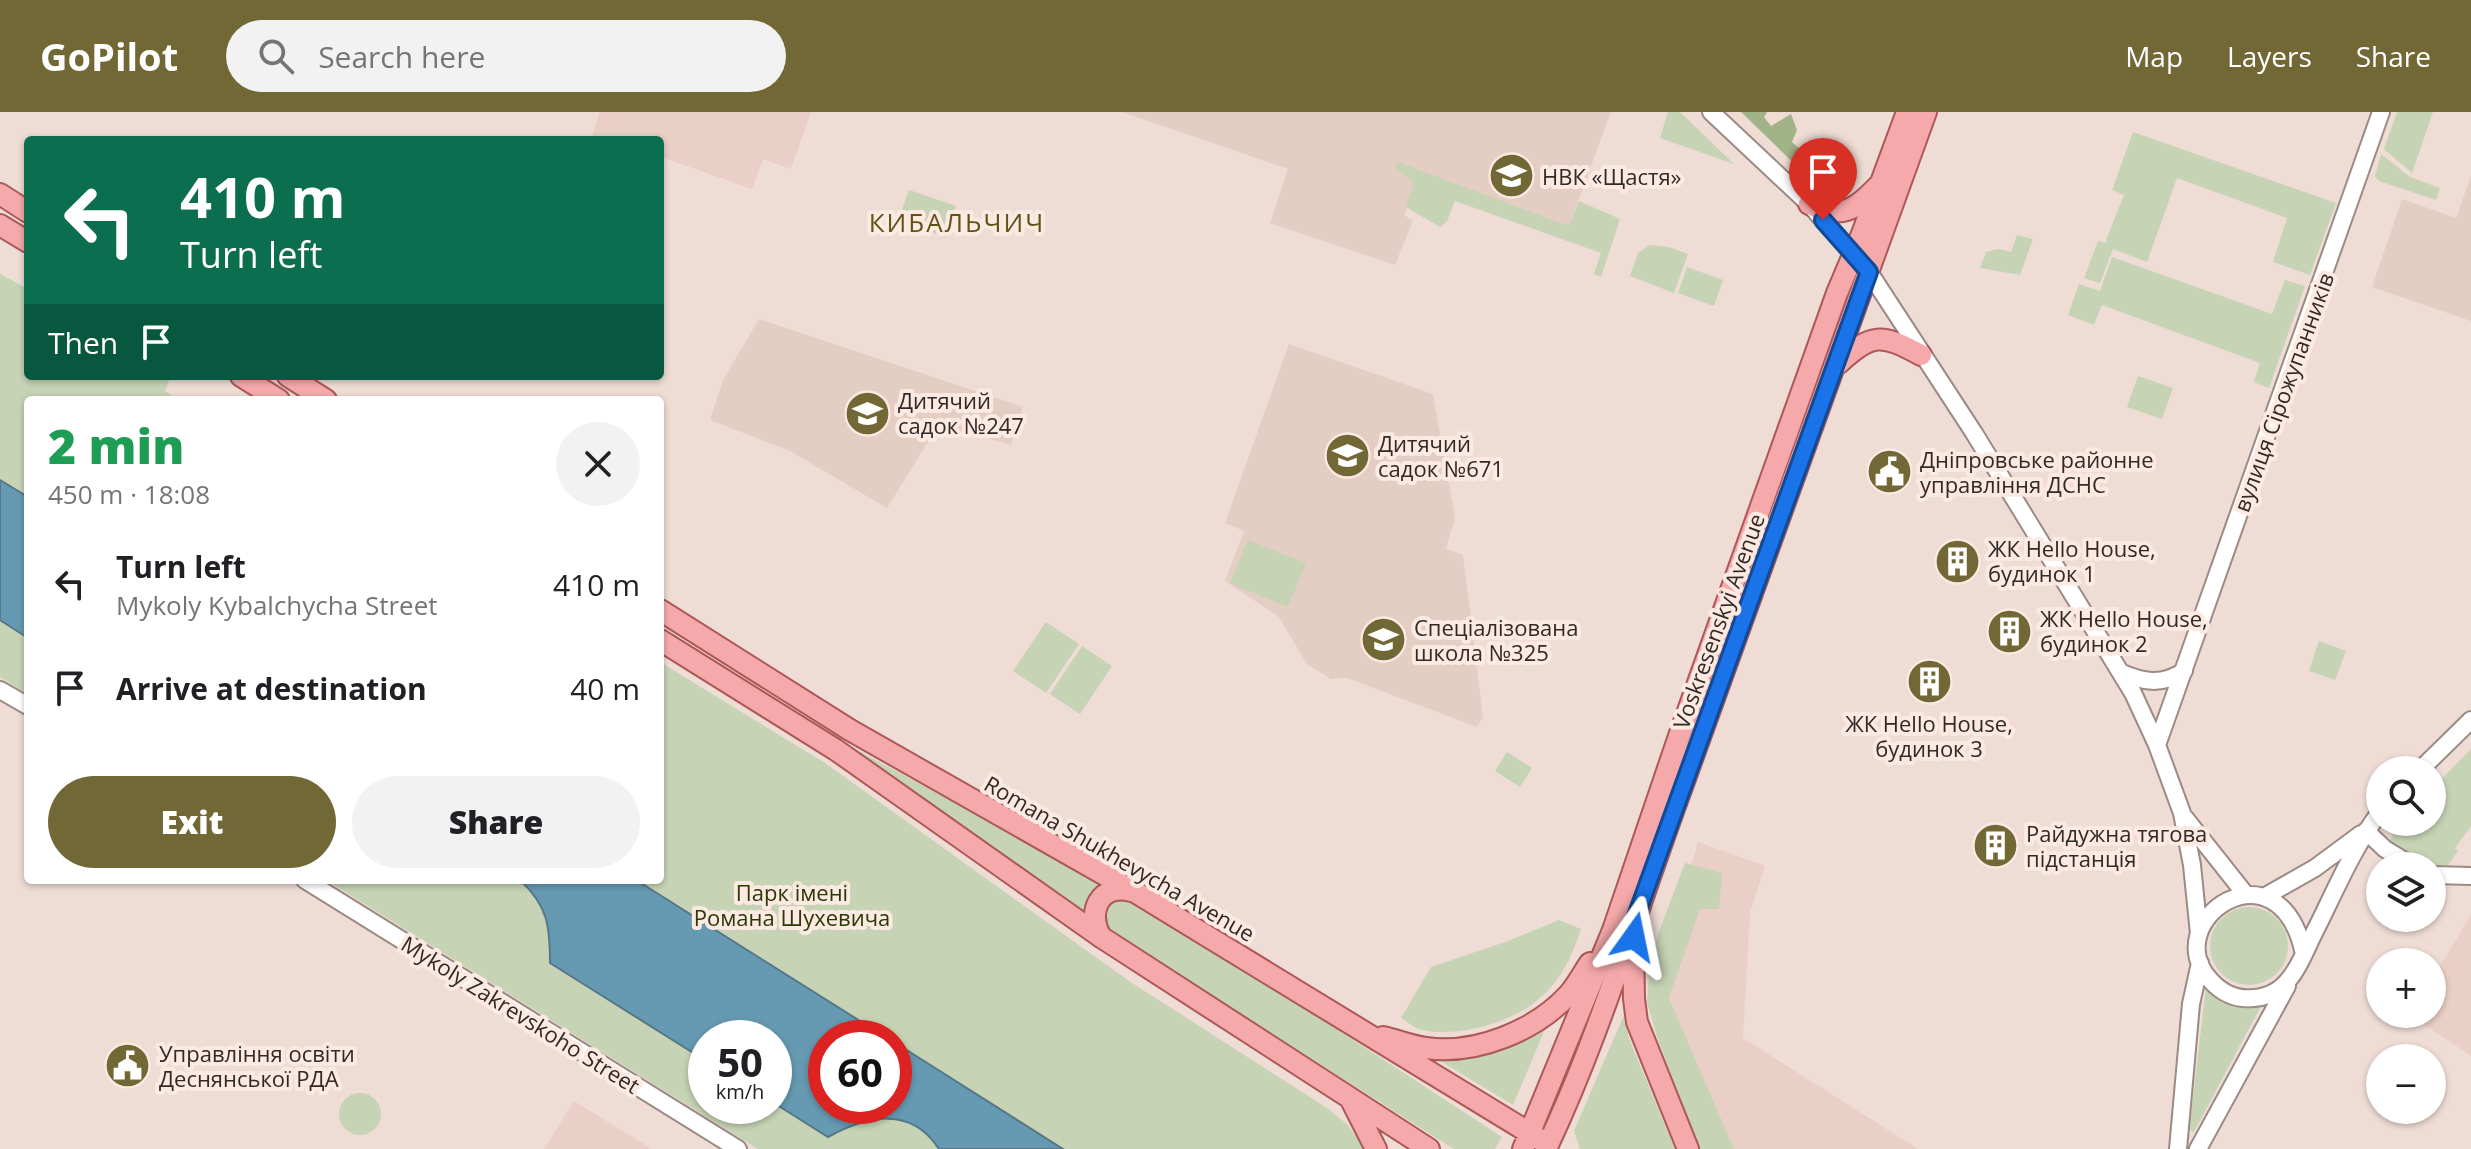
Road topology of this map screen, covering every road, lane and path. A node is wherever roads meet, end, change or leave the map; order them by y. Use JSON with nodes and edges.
{"nodes":[{"id":1,"x":1711,"y":112,"type":"edge"},
{"id":2,"x":1907,"y":112,"type":"edge"},
{"id":3,"x":1926,"y":112,"type":"edge"},
{"id":4,"x":2381,"y":112,"type":"edge"},
{"id":5,"x":1883,"y":180,"type":"junction"},
{"id":6,"x":0,"y":194,"type":"edge"},
{"id":7,"x":1809,"y":204,"type":"junction"},
{"id":8,"x":24,"y":209,"type":"edge"},
{"id":9,"x":0,"y":225,"type":"edge"},
{"id":10,"x":24,"y":240,"type":"edge"},
{"id":11,"x":1854,"y":255,"type":"junction"},
{"id":12,"x":1869,"y":272,"type":"junction"},
{"id":13,"x":1921,"y":355,"type":"junction"},
{"id":14,"x":1838,"y":364,"type":"junction"},
{"id":15,"x":247,"y":380,"type":"edge"},
{"id":16,"x":294,"y":380,"type":"edge"},
{"id":17,"x":273,"y":396,"type":"edge"},
{"id":18,"x":320,"y":396,"type":"edge"},
{"id":19,"x":664,"y":613,"type":"edge"},
{"id":20,"x":664,"y":642,"type":"edge"},
{"id":21,"x":2184,"y":671,"type":"junction"},
{"id":22,"x":2120,"y":672,"type":"junction"},
{"id":23,"x":0,"y":690,"type":"edge"},
{"id":24,"x":24,"y":704,"type":"edge"},
{"id":25,"x":2471,"y":720,"type":"edge"},
{"id":26,"x":2157,"y":745,"type":"junction"},
{"id":27,"x":2434,"y":756,"type":"edge"},
{"id":28,"x":2182,"y":813,"type":"junction"},
{"id":29,"x":2366,"y":831,"type":"joint"},
{"id":30,"x":2371,"y":836,"type":"edge"},
{"id":31,"x":2390,"y":852,"type":"edge"},
{"id":32,"x":2446,"y":875,"type":"edge"},
{"id":33,"x":2471,"y":876,"type":"edge"},
{"id":34,"x":311,"y":884,"type":"edge"},
{"id":35,"x":1135,"y":892,"type":"junction"},
{"id":36,"x":2246,"y":895,"type":"junction"},
{"id":37,"x":2264,"y":897,"type":"junction"},
{"id":38,"x":1634,"y":922,"type":"junction"},
{"id":39,"x":1613,"y":930,"type":"junction"},
{"id":40,"x":2199,"y":934,"type":"junction"},
{"id":41,"x":1101,"y":937,"type":"junction"},
{"id":42,"x":2304,"y":954,"type":"junction"},
{"id":43,"x":2200,"y":963,"type":"junction"},
{"id":44,"x":2292,"y":976,"type":"junction"},
{"id":45,"x":1363,"y":1033,"type":"junction"},
{"id":46,"x":1349,"y":1096,"type":"junction"},
{"id":47,"x":1526,"y":1141,"type":"edge"},
{"id":48,"x":1550,"y":1147,"type":"edge"},
{"id":49,"x":738,"y":1149,"type":"edge"},
{"id":50,"x":1376,"y":1149,"type":"edge"},
{"id":51,"x":1429,"y":1149,"type":"edge"},
{"id":52,"x":1688,"y":1149,"type":"edge"},
{"id":53,"x":2178,"y":1149,"type":"edge"},
{"id":54,"x":2198,"y":1149,"type":"edge"}],
"edges":[{"from":1,"to":7,"type":"street"},
{"from":2,"to":5,"type":"main road","name":"Voskresenskyi Avenue"},
{"from":3,"to":12,"type":"main road","name":"Voskresenskyi Avenue"},
{"from":4,"to":21,"type":"street","name":"вулиця Сірожупанників"},
{"from":5,"to":7,"type":"main road"},
{"from":5,"to":11,"type":"main road","name":"Voskresenskyi Avenue"},
{"from":6,"to":8,"type":"main road"},
{"from":7,"to":11,"type":"street"},
{"from":9,"to":10,"type":"main road"},
{"from":11,"to":12,"type":"street"},
{"from":11,"to":39,"type":"main road","name":"Voskresenskyi Avenue"},
{"from":12,"to":13,"type":"street"},
{"from":12,"to":14,"type":"main road","name":"Voskresenskyi Avenue"},
{"from":13,"to":14,"type":"main road"},
{"from":13,"to":22,"type":"street"},
{"from":14,"to":38,"type":"main road","name":"Voskresenskyi Avenue"},
{"from":15,"to":17,"type":"main road"},
{"from":16,"to":18,"type":"main road"},
{"from":19,"to":35,"type":"main road","name":"Romana Shukhevycha Avenue"},
{"from":20,"to":41,"type":"main road"},
{"from":21,"to":22,"type":"street"},
{"from":21,"to":26,"type":"street","name":"вулиця Сірожупанників"},
{"from":22,"to":26,"type":"street"},
{"from":23,"to":24,"type":"street"},
{"from":25,"to":27,"type":"street"},
{"from":26,"to":28,"type":"street"},
{"from":28,"to":36,"type":"street"},
{"from":28,"to":40,"type":"street"},
{"from":29,"to":37,"type":"street"},
{"from":29,"to":42,"type":"street"},
{"from":30,"to":31,"type":"street"},
{"from":32,"to":33,"type":"street"},
{"from":34,"to":49,"type":"street","name":"Mykoly Zakrevskoho Street"},
{"from":35,"to":41,"type":"main road"},
{"from":35,"to":45,"type":"main road","name":"Romana Shukhevycha Avenue"},
{"from":36,"to":37,"type":"street"},
{"from":36,"to":40,"type":"street"},
{"from":37,"to":42,"type":"street"},
{"from":38,"to":48,"type":"main road","name":"Voskresenskyi Avenue"},
{"from":38,"to":52,"type":"main road"},
{"from":39,"to":45,"type":"main road"},
{"from":39,"to":47,"type":"main road","name":"Voskresenskyi Avenue"},
{"from":40,"to":43,"type":"street"},
{"from":41,"to":46,"type":"main road"},
{"from":42,"to":44,"type":"street"},
{"from":43,"to":44,"type":"street"},
{"from":43,"to":53,"type":"street"},
{"from":44,"to":54,"type":"street"},
{"from":45,"to":47,"type":"main road","name":"Romana Shukhevycha Avenue"},
{"from":46,"to":50,"type":"main road"},
{"from":46,"to":51,"type":"main road"},
{"from":47,"to":48,"type":"main road","name":"Romana Shukhevycha Avenue"}]}
